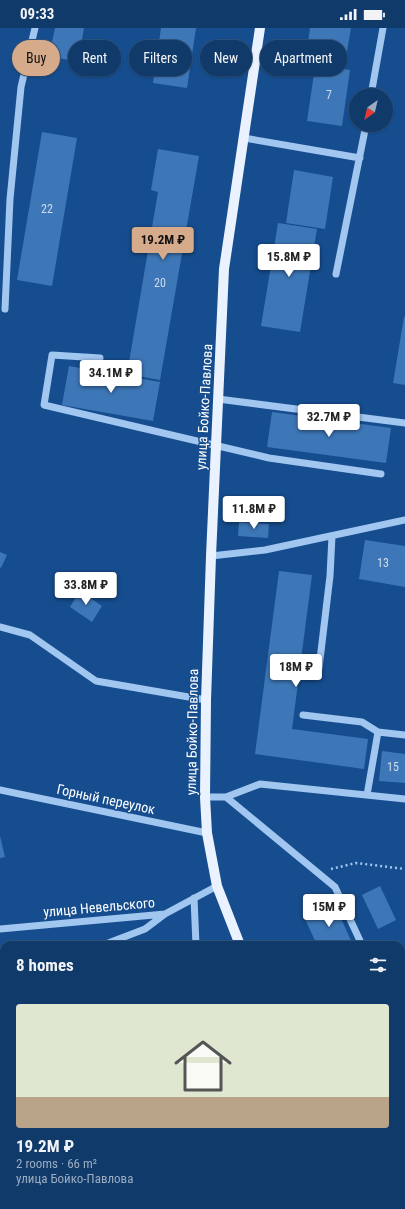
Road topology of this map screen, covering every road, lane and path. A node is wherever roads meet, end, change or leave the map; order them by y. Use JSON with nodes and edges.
{"nodes":[{"id":1,"x":35,"y":28,"type":"edge"},
{"id":2,"x":260,"y":28,"type":"edge"},
{"id":3,"x":383,"y":28,"type":"edge"},
{"id":4,"x":372,"y":88,"type":"edge"},
{"id":5,"x":365,"y":132,"type":"edge"},
{"id":6,"x":244,"y":138,"type":"junction"},
{"id":7,"x":360,"y":158,"type":"junction"},
{"id":8,"x":336,"y":274,"type":"dead end"},
{"id":9,"x":5,"y":309,"type":"dead end"},
{"id":10,"x":100,"y":358,"type":"dead end"},
{"id":11,"x":218,"y":399,"type":"junction"},
{"id":12,"x":405,"y":423,"type":"edge"},
{"id":13,"x":216,"y":445,"type":"junction"},
{"id":14,"x":381,"y":474,"type":"dead end"},
{"id":15,"x":405,"y":520,"type":"edge"},
{"id":16,"x":332,"y":536,"type":"junction"},
{"id":17,"x":211,"y":556,"type":"junction"},
{"id":18,"x":0,"y":627,"type":"edge"},
{"id":19,"x":319,"y":668,"type":"dead end"},
{"id":20,"x":206,"y":700,"type":"junction"},
{"id":21,"x":303,"y":715,"type":"dead end"},
{"id":22,"x":378,"y":732,"type":"junction"},
{"id":23,"x":405,"y":735,"type":"edge"},
{"id":24,"x":0,"y":790,"type":"edge"},
{"id":25,"x":367,"y":795,"type":"junction"},
{"id":26,"x":205,"y":797,"type":"junction"},
{"id":27,"x":226,"y":797,"type":"junction"},
{"id":28,"x":405,"y":800,"type":"edge"},
{"id":29,"x":208,"y":833,"type":"junction"},
{"id":30,"x":405,"y":869,"type":"edge"},
{"id":31,"x":317,"y":873,"type":"junction"},
{"id":32,"x":217,"y":886,"type":"junction"},
{"id":33,"x":194,"y":898,"type":"junction"},
{"id":34,"x":165,"y":914,"type":"junction"},
{"id":35,"x":0,"y":929,"type":"edge"},
{"id":36,"x":114,"y":941,"type":"edge"},
{"id":37,"x":196,"y":941,"type":"edge"},
{"id":38,"x":238,"y":941,"type":"edge"},
{"id":39,"x":360,"y":941,"type":"edge"}],
"edges":[{"from":1,"to":9,"type":"street"},
{"from":2,"to":6,"type":"main road","name":"улица Бойко-Павлова"},
{"from":3,"to":4,"type":"street"},
{"from":5,"to":7,"type":"street"},
{"from":6,"to":7,"type":"street"},
{"from":6,"to":11,"type":"main road","name":"улица Бойко-Павлова"},
{"from":7,"to":8,"type":"street"},
{"from":10,"to":13,"type":"street"},
{"from":11,"to":12,"type":"street"},
{"from":11,"to":13,"type":"main road","name":"улица Бойко-Павлова"},
{"from":13,"to":14,"type":"street"},
{"from":13,"to":17,"type":"main road","name":"улица Бойко-Павлова"},
{"from":15,"to":16,"type":"street"},
{"from":16,"to":17,"type":"street"},
{"from":16,"to":19,"type":"street"},
{"from":17,"to":20,"type":"main road","name":"улица Бойко-Павлова"},
{"from":18,"to":20,"type":"street"},
{"from":20,"to":26,"type":"main road","name":"улица Бойко-Павлова"},
{"from":21,"to":22,"type":"street"},
{"from":22,"to":23,"type":"street"},
{"from":22,"to":25,"type":"street"},
{"from":24,"to":29,"type":"street","name":"Горный переулок"},
{"from":25,"to":27,"type":"street"},
{"from":25,"to":28,"type":"street"},
{"from":26,"to":27,"type":"street"},
{"from":26,"to":29,"type":"main road","name":"улица Бойко-Павлова"},
{"from":27,"to":31,"type":"street"},
{"from":29,"to":32,"type":"main road","name":"улица Бойко-Павлова"},
{"from":30,"to":31,"type":"path"},
{"from":31,"to":39,"type":"street"},
{"from":32,"to":33,"type":"street","name":"улица Невельского"},
{"from":32,"to":38,"type":"main road","name":"улица Бойко-Павлова"},
{"from":33,"to":34,"type":"street","name":"улица Невельского"},
{"from":33,"to":37,"type":"street"},
{"from":34,"to":35,"type":"street","name":"улица Невельского"},
{"from":34,"to":36,"type":"street"}]}
